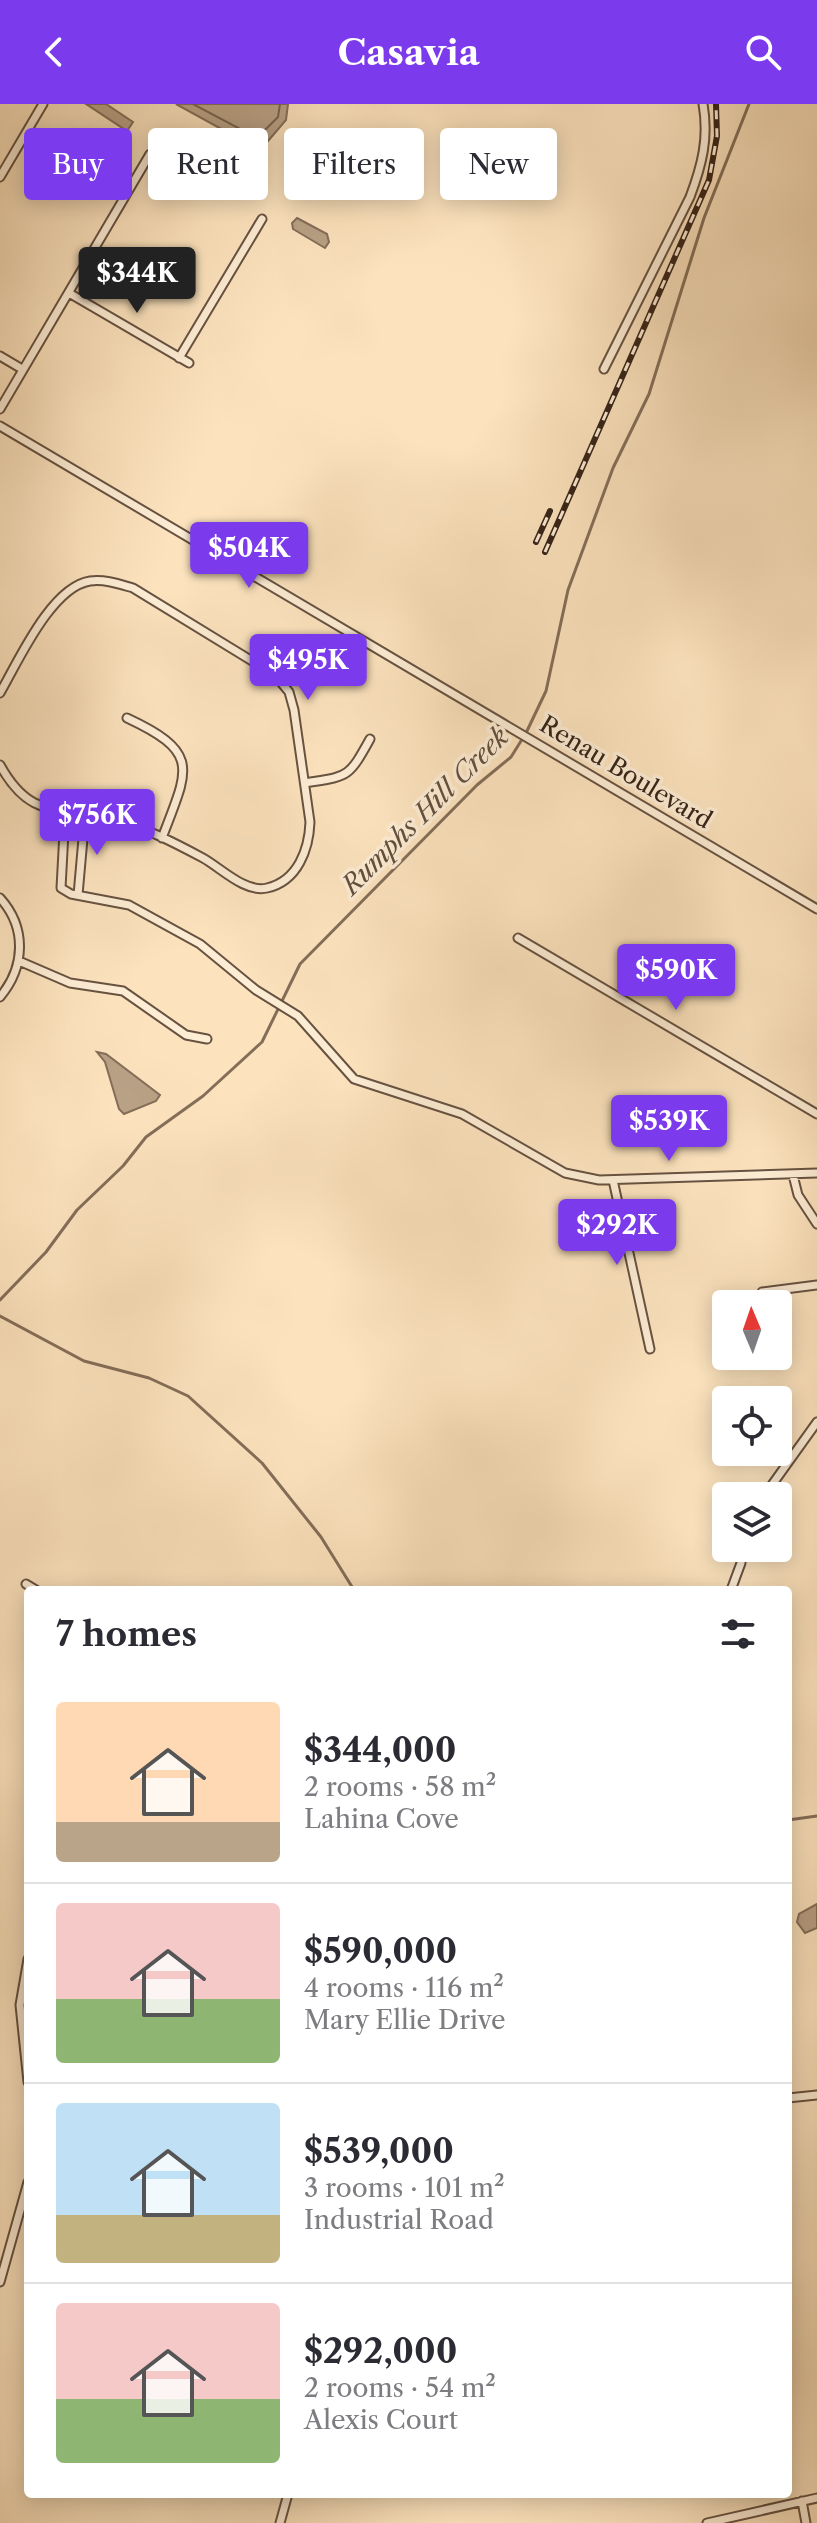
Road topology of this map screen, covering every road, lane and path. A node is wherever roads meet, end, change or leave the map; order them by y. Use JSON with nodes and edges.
{"nodes":[{"id":1,"x":43,"y":104,"type":"edge"},
{"id":2,"x":703,"y":104,"type":"edge"},
{"id":3,"x":148,"y":157,"type":"edge"},
{"id":4,"x":0,"y":177,"type":"edge"},
{"id":5,"x":262,"y":219,"type":"dead end"},
{"id":6,"x":69,"y":293,"type":"junction"},
{"id":7,"x":0,"y":356,"type":"edge"},
{"id":8,"x":179,"y":358,"type":"junction"},
{"id":9,"x":189,"y":363,"type":"dead end"},
{"id":10,"x":22,"y":369,"type":"junction"},
{"id":11,"x":604,"y":369,"type":"dead end"},
{"id":12,"x":0,"y":409,"type":"edge"},
{"id":13,"x":0,"y":426,"type":"edge"},
{"id":14,"x":0,"y":693,"type":"edge"},
{"id":15,"x":127,"y":718,"type":"dead end"},
{"id":16,"x":370,"y":739,"type":"dead end"},
{"id":17,"x":0,"y":765,"type":"edge"},
{"id":18,"x":305,"y":783,"type":"junction"},
{"id":19,"x":65,"y":813,"type":"junction"},
{"id":20,"x":85,"y":816,"type":"junction"},
{"id":21,"x":162,"y":838,"type":"junction"},
{"id":22,"x":78,"y":895,"type":"junction"},
{"id":23,"x":0,"y":898,"type":"edge"},
{"id":24,"x":817,"y":909,"type":"edge"},
{"id":25,"x":518,"y":938,"type":"dead end"},
{"id":26,"x":19,"y":961,"type":"junction"},
{"id":27,"x":0,"y":997,"type":"edge"},
{"id":28,"x":207,"y":1039,"type":"dead end"},
{"id":29,"x":817,"y":1114,"type":"edge"},
{"id":30,"x":817,"y":1173,"type":"edge"},
{"id":31,"x":793,"y":1175,"type":"junction"},
{"id":32,"x":613,"y":1180,"type":"junction"},
{"id":33,"x":817,"y":1224,"type":"edge"},
{"id":34,"x":817,"y":1285,"type":"edge"},
{"id":35,"x":778,"y":1290,"type":"edge"},
{"id":36,"x":650,"y":1349,"type":"dead end"},
{"id":37,"x":816,"y":1425,"type":"edge"},
{"id":38,"x":774,"y":1482,"type":"edge"},
{"id":39,"x":741,"y":1562,"type":"edge"},
{"id":40,"x":26,"y":1584,"type":"dead end"},
{"id":41,"x":29,"y":1586,"type":"edge"},
{"id":42,"x":732,"y":1586,"type":"edge"},
{"id":43,"x":24,"y":1982,"type":"edge"},
{"id":44,"x":24,"y":2044,"type":"edge"},
{"id":45,"x":817,"y":2095,"type":"edge"},
{"id":46,"x":792,"y":2098,"type":"edge"},
{"id":47,"x":24,"y":2196,"type":"edge"},
{"id":48,"x":0,"y":2282,"type":"edge"},
{"id":49,"x":287,"y":2498,"type":"edge"},
{"id":50,"x":817,"y":2498,"type":"edge"},
{"id":51,"x":802,"y":2501,"type":"junction"},
{"id":52,"x":280,"y":2523,"type":"edge"},
{"id":53,"x":707,"y":2523,"type":"edge"},
{"id":54,"x":806,"y":2523,"type":"edge"}],
"edges":[{"from":1,"to":4,"type":"street"},
{"from":2,"to":11,"type":"street"},
{"from":3,"to":6,"type":"street"},
{"from":5,"to":8,"type":"street"},
{"from":6,"to":8,"type":"street"},
{"from":6,"to":10,"type":"street"},
{"from":7,"to":10,"type":"street"},
{"from":8,"to":9,"type":"street"},
{"from":10,"to":12,"type":"street"},
{"from":13,"to":24,"type":"street","name":"Renau Boulevard"},
{"from":14,"to":18,"type":"street"},
{"from":15,"to":21,"type":"street"},
{"from":16,"to":18,"type":"street"},
{"from":17,"to":19,"type":"street"},
{"from":18,"to":21,"type":"street"},
{"from":19,"to":20,"type":"street"},
{"from":19,"to":22,"type":"street"},
{"from":20,"to":21,"type":"street"},
{"from":20,"to":22,"type":"street"},
{"from":22,"to":32,"type":"street"},
{"from":23,"to":26,"type":"street"},
{"from":25,"to":29,"type":"street"},
{"from":26,"to":27,"type":"street"},
{"from":26,"to":28,"type":"street"},
{"from":30,"to":31,"type":"street"},
{"from":31,"to":32,"type":"street"},
{"from":31,"to":33,"type":"street"},
{"from":32,"to":36,"type":"street"},
{"from":34,"to":35,"type":"street"},
{"from":37,"to":38,"type":"street"},
{"from":39,"to":42,"type":"street"},
{"from":40,"to":41,"type":"street"},
{"from":43,"to":44,"type":"street"},
{"from":45,"to":46,"type":"street"},
{"from":47,"to":48,"type":"street"},
{"from":49,"to":52,"type":"street"},
{"from":50,"to":51,"type":"street"},
{"from":51,"to":53,"type":"street"},
{"from":51,"to":54,"type":"street"}]}
